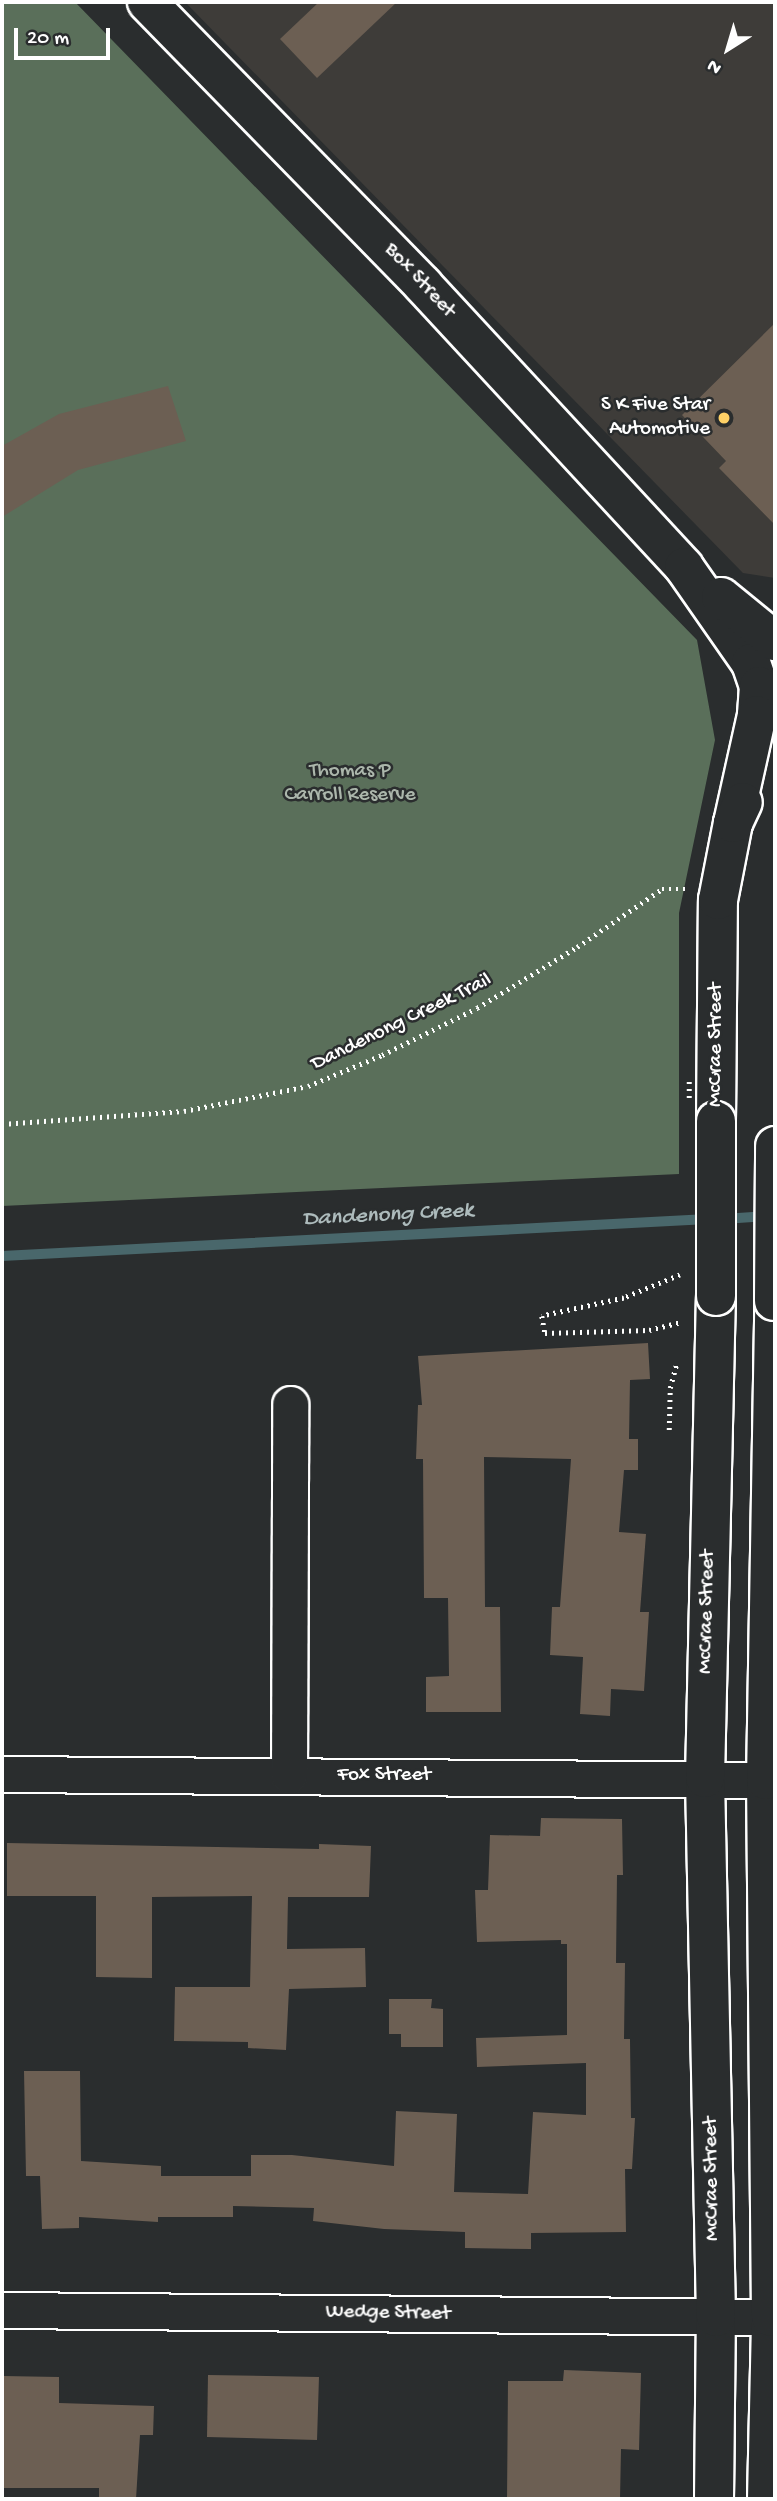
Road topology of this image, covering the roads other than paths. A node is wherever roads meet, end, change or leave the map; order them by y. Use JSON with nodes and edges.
{"nodes":[{"id":1,"x":147,"y":2,"type":"edge"},
{"id":2,"x":684,"y":568,"type":"junction"},
{"id":3,"x":775,"y":641,"type":"edge"},
{"id":4,"x":775,"y":736,"type":"edge"},
{"id":5,"x":733,"y":823,"type":"junction"},
{"id":6,"x":775,"y":1146,"type":"edge"},
{"id":7,"x":774,"y":1301,"type":"edge"},
{"id":8,"x":290,"y":1404,"type":"dead end"},
{"id":9,"x":2,"y":1774,"type":"edge"},
{"id":10,"x":289,"y":1776,"type":"junction"},
{"id":11,"x":705,"y":1779,"type":"junction"},
{"id":12,"x":766,"y":1780,"type":"junction"},
{"id":13,"x":2,"y":2310,"type":"edge"},
{"id":14,"x":773,"y":2316,"type":"edge"},
{"id":15,"x":716,"y":2317,"type":"junction"},
{"id":16,"x":714,"y":2499,"type":"edge"},
{"id":17,"x":768,"y":2499,"type":"edge"}],
"edges":[{"from":1,"to":2,"type":"main road","name":"Box Street"},
{"from":2,"to":3,"type":"main road","name":"Box Street"},
{"from":2,"to":5,"type":"main road","name":"Box Street"},
{"from":4,"to":5,"type":"main road","name":"McCrae Street"},
{"from":5,"to":11,"type":"main road","name":"McCrae Street","bridge":true},
{"from":6,"to":7,"type":"main road","bridge":true},
{"from":7,"to":12,"type":"main road"},
{"from":8,"to":10,"type":"street"},
{"from":9,"to":10,"type":"street","name":"Fox Street"},
{"from":10,"to":11,"type":"street","name":"Fox Street"},
{"from":11,"to":12,"type":"street","name":"Fox Street"},
{"from":11,"to":15,"type":"main road","name":"McCrae Street"},
{"from":12,"to":14,"type":"main road"},
{"from":13,"to":15,"type":"street","name":"Wedge Street"},
{"from":14,"to":15,"type":"street","name":"Wedge Street"},
{"from":14,"to":17,"type":"main road"},
{"from":15,"to":16,"type":"main road","name":"McCrae Street"}]}
